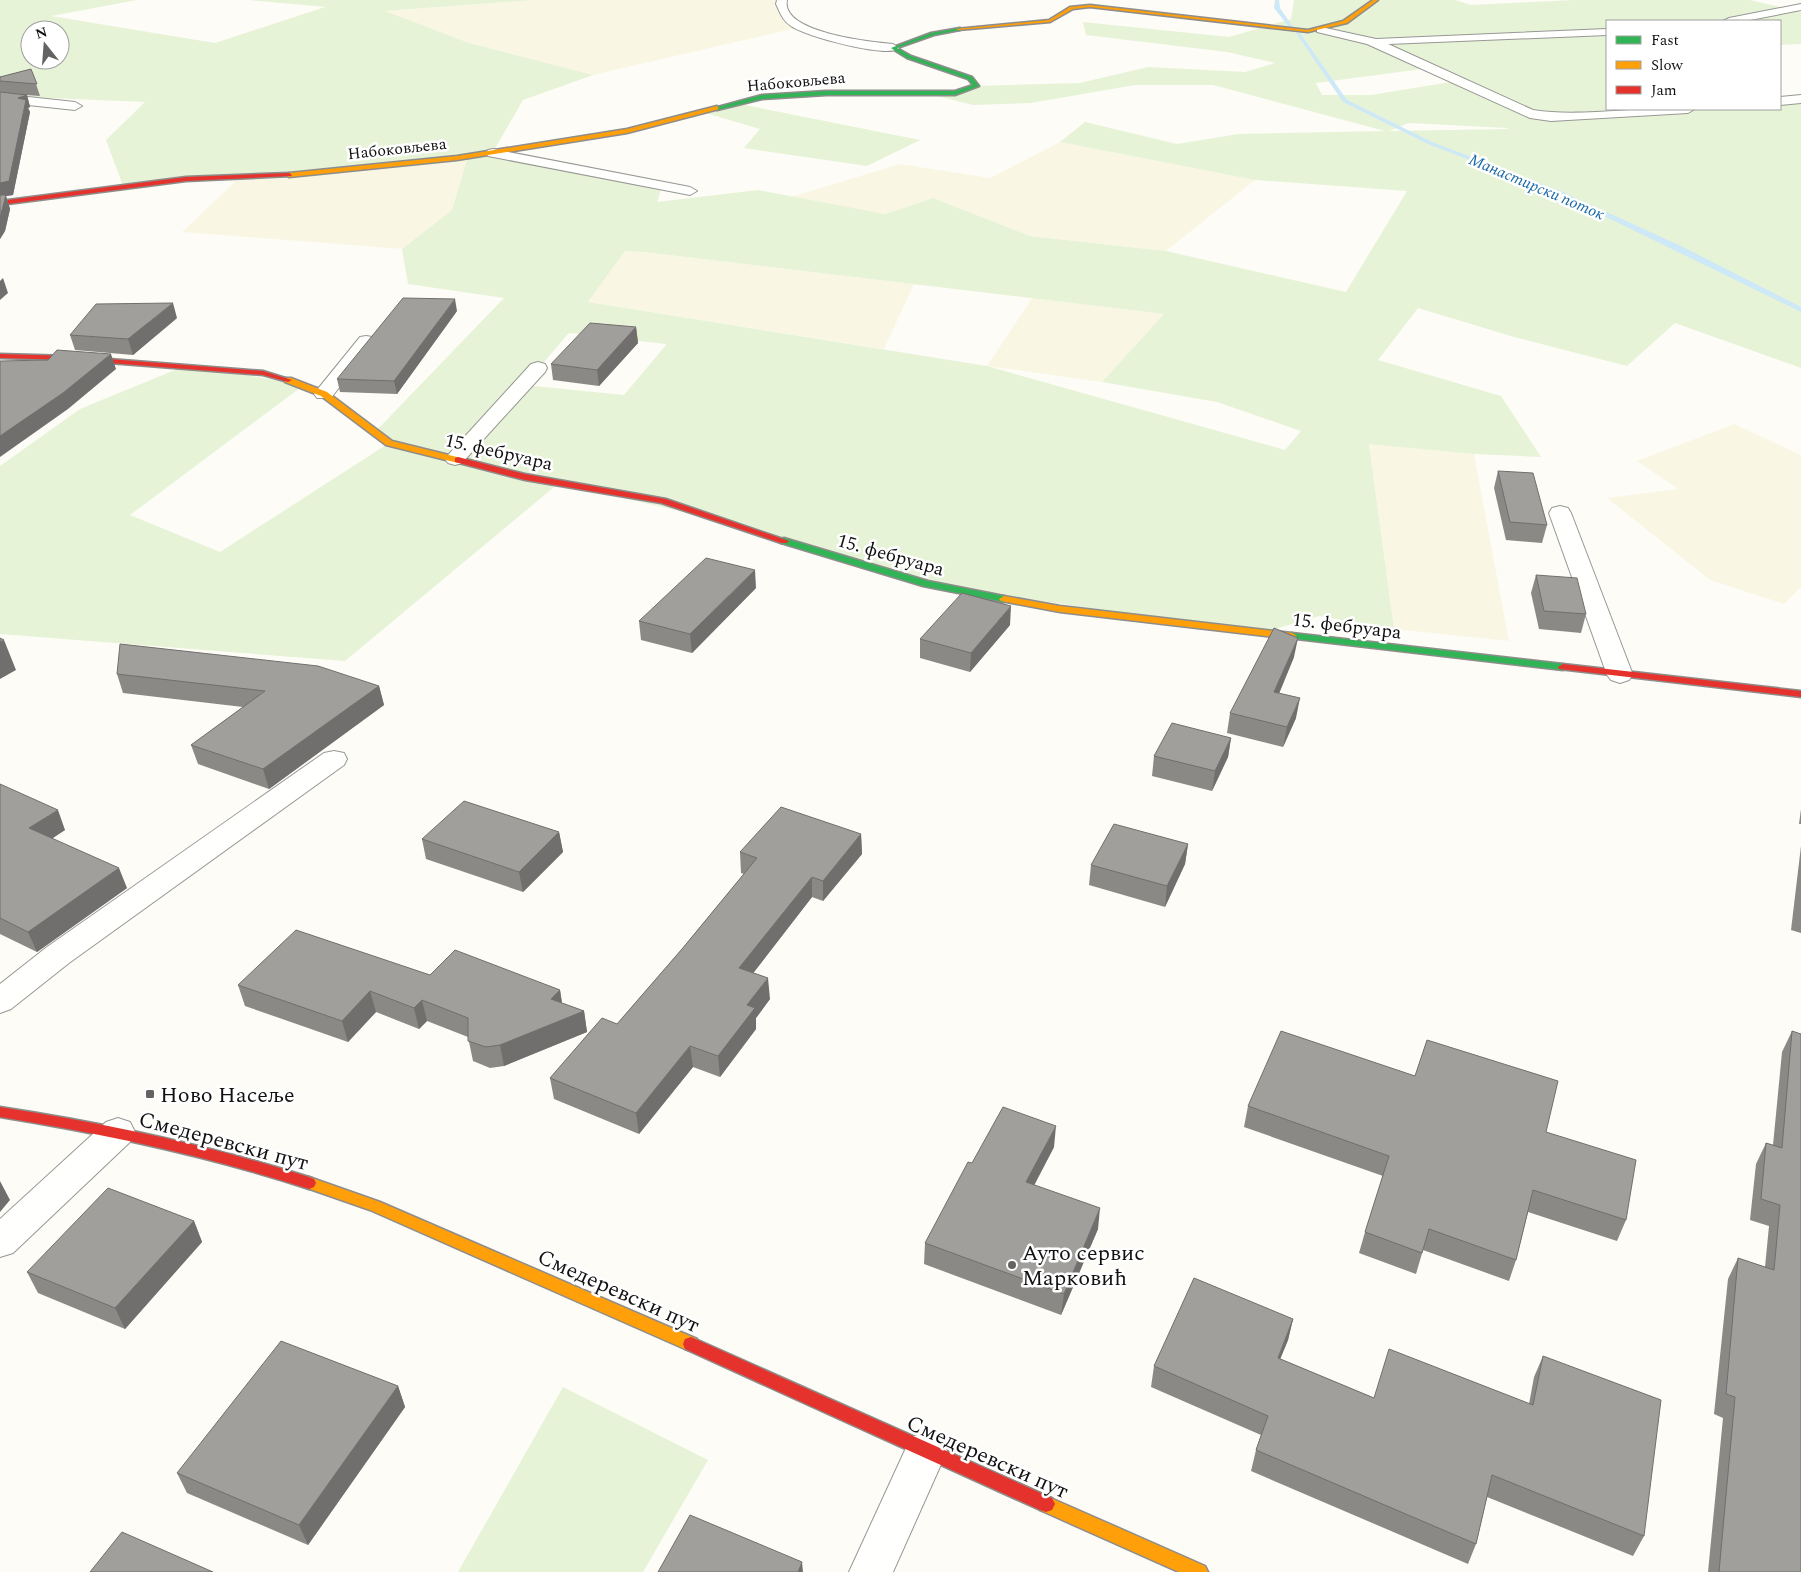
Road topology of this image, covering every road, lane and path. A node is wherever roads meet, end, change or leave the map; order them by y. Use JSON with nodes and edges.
{"nodes":[{"id":1,"x":782,"y":0,"type":"edge"},
{"id":2,"x":1376,"y":0,"type":"edge"},
{"id":3,"x":1083,"y":3,"type":"edge"},
{"id":4,"x":1801,"y":7,"type":"edge"},
{"id":5,"x":1734,"y":20,"type":"edge"},
{"id":6,"x":1321,"y":30,"type":"junction"},
{"id":7,"x":1606,"y":32,"type":"edge"},
{"id":8,"x":1370,"y":41,"type":"junction"},
{"id":9,"x":893,"y":48,"type":"junction"},
{"id":10,"x":0,"y":98,"type":"edge"},
{"id":11,"x":1801,"y":99,"type":"edge"},
{"id":12,"x":1781,"y":102,"type":"edge"},
{"id":13,"x":75,"y":106,"type":"dead end"},
{"id":14,"x":1672,"y":110,"type":"edge"},
{"id":15,"x":493,"y":153,"type":"junction"},
{"id":16,"x":690,"y":191,"type":"dead end"},
{"id":17,"x":0,"y":202,"type":"edge"},
{"id":18,"x":366,"y":341,"type":"edge"},
{"id":19,"x":0,"y":356,"type":"edge"},
{"id":20,"x":538,"y":368,"type":"dead end"},
{"id":21,"x":324,"y":394,"type":"junction"},
{"id":22,"x":455,"y":459,"type":"junction"},
{"id":23,"x":1560,"y":513,"type":"dead end"},
{"id":24,"x":1620,"y":674,"type":"junction"},
{"id":25,"x":1801,"y":694,"type":"edge"},
{"id":26,"x":334,"y":759,"type":"dead end"},
{"id":27,"x":0,"y":1001,"type":"edge"},
{"id":28,"x":0,"y":1112,"type":"edge"},
{"id":29,"x":118,"y":1132,"type":"junction"},
{"id":30,"x":0,"y":1242,"type":"edge"},
{"id":31,"x":926,"y":1451,"type":"junction"},
{"id":32,"x":871,"y":1572,"type":"edge"},
{"id":33,"x":1199,"y":1572,"type":"edge"}],
"edges":[{"from":1,"to":9,"type":"street"},
{"from":2,"to":6,"type":"street"},
{"from":3,"to":6,"type":"street"},
{"from":3,"to":9,"type":"street"},
{"from":4,"to":5,"type":"street"},
{"from":6,"to":8,"type":"street"},
{"from":7,"to":8,"type":"street"},
{"from":8,"to":14,"type":"street"},
{"from":9,"to":15,"type":"street","name":"Набоковљева"},
{"from":10,"to":13,"type":"street"},
{"from":11,"to":12,"type":"street"},
{"from":15,"to":16,"type":"street"},
{"from":15,"to":17,"type":"street","name":"Набоковљева"},
{"from":18,"to":21,"type":"street"},
{"from":19,"to":21,"type":"street","name":"15. фебруара"},
{"from":20,"to":22,"type":"street"},
{"from":21,"to":22,"type":"street","name":"15. фебруара"},
{"from":22,"to":24,"type":"street","name":"15. фебруара"},
{"from":23,"to":24,"type":"street"},
{"from":24,"to":25,"type":"street","name":"15. фебруара"},
{"from":26,"to":27,"type":"street"},
{"from":28,"to":29,"type":"street","name":"Смедеревски пут"},
{"from":29,"to":30,"type":"street"},
{"from":29,"to":31,"type":"street","name":"Смедеревски пут"},
{"from":31,"to":32,"type":"street"},
{"from":31,"to":33,"type":"street","name":"Смедеревски пут"}]}
